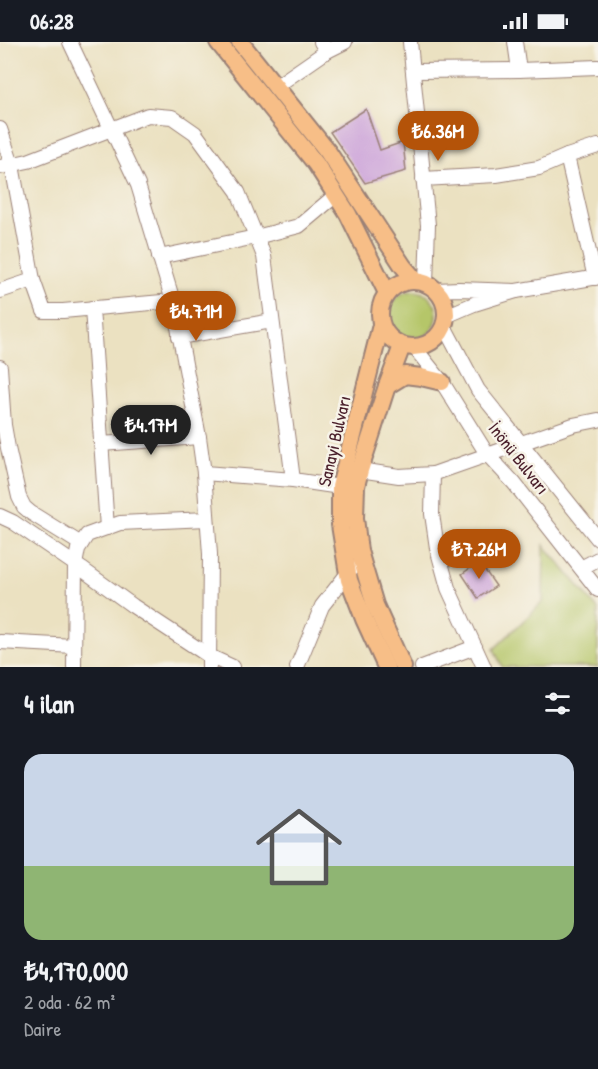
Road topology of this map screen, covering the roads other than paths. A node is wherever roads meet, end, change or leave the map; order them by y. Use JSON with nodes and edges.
{"nodes":[{"id":1,"x":70,"y":42,"type":"edge"},
{"id":2,"x":218,"y":42,"type":"edge"},
{"id":3,"x":240,"y":42,"type":"edge"},
{"id":4,"x":345,"y":42,"type":"edge"},
{"id":5,"x":411,"y":42,"type":"edge"},
{"id":6,"x":515,"y":42,"type":"edge"},
{"id":7,"x":324,"y":46,"type":"edge"},
{"id":8,"x":598,"y":67,"type":"edge"},
{"id":9,"x":519,"y":70,"type":"junction"},
{"id":10,"x":414,"y":71,"type":"junction"},
{"id":11,"x":276,"y":87,"type":"junction"},
{"id":12,"x":111,"y":128,"type":"junction"},
{"id":13,"x":0,"y":129,"type":"edge"},
{"id":14,"x":598,"y":146,"type":"edge"},
{"id":15,"x":567,"y":156,"type":"junction"},
{"id":16,"x":6,"y":166,"type":"edge"},
{"id":17,"x":423,"y":179,"type":"junction"},
{"id":18,"x":336,"y":195,"type":"junction"},
{"id":19,"x":256,"y":237,"type":"junction"},
{"id":20,"x":159,"y":257,"type":"junction"},
{"id":21,"x":597,"y":277,"type":"edge"},
{"id":22,"x":33,"y":280,"type":"junction"},
{"id":23,"x":426,"y":284,"type":"junction"},
{"id":24,"x":0,"y":291,"type":"edge"},
{"id":25,"x":516,"y":291,"type":"junction"},
{"id":26,"x":387,"y":293,"type":"junction"},
{"id":27,"x":173,"y":301,"type":"junction"},
{"id":28,"x":92,"y":308,"type":"junction"},
{"id":29,"x":272,"y":321,"type":"junction"},
{"id":30,"x":445,"y":321,"type":"junction"},
{"id":31,"x":381,"y":325,"type":"junction"},
{"id":32,"x":179,"y":337,"type":"junction"},
{"id":33,"x":408,"y":346,"type":"junction"},
{"id":34,"x":0,"y":367,"type":"edge"},
{"id":35,"x":442,"y":382,"type":"junction"},
{"id":36,"x":387,"y":386,"type":"junction"},
{"id":37,"x":598,"y":420,"type":"edge"},
{"id":38,"x":199,"y":437,"type":"junction"},
{"id":39,"x":522,"y":443,"type":"junction"},
{"id":40,"x":101,"y":444,"type":"junction"},
{"id":41,"x":488,"y":454,"type":"junction"},
{"id":42,"x":360,"y":470,"type":"junction"},
{"id":43,"x":204,"y":473,"type":"junction"},
{"id":44,"x":433,"y":474,"type":"junction"},
{"id":45,"x":293,"y":480,"type":"junction"},
{"id":46,"x":340,"y":487,"type":"junction"},
{"id":47,"x":0,"y":516,"type":"edge"},
{"id":48,"x":207,"y":519,"type":"junction"},
{"id":49,"x":107,"y":528,"type":"junction"},
{"id":50,"x":598,"y":539,"type":"edge"},
{"id":51,"x":81,"y":544,"type":"junction"},
{"id":52,"x":361,"y":558,"type":"junction"},
{"id":53,"x":598,"y":559,"type":"edge"},
{"id":54,"x":75,"y":565,"type":"junction"},
{"id":55,"x":581,"y":568,"type":"junction"},
{"id":56,"x":348,"y":574,"type":"junction"},
{"id":57,"x":598,"y":590,"type":"edge"},
{"id":58,"x":0,"y":642,"type":"edge"},
{"id":59,"x":74,"y":646,"type":"junction"},
{"id":60,"x":475,"y":647,"type":"junction"},
{"id":61,"x":209,"y":662,"type":"edge"},
{"id":62,"x":74,"y":667,"type":"edge"},
{"id":63,"x":233,"y":667,"type":"edge"},
{"id":64,"x":297,"y":667,"type":"edge"},
{"id":65,"x":386,"y":667,"type":"edge"},
{"id":66,"x":403,"y":667,"type":"edge"},
{"id":67,"x":422,"y":667,"type":"edge"},
{"id":68,"x":484,"y":667,"type":"edge"}],
"edges":[{"from":1,"to":12,"type":"street"},
{"from":2,"to":18,"type":"main road"},
{"from":3,"to":11,"type":"main road"},
{"from":4,"to":7,"type":"street"},
{"from":5,"to":10,"type":"street"},
{"from":6,"to":9,"type":"street"},
{"from":7,"to":11,"type":"street"},
{"from":8,"to":9,"type":"street"},
{"from":9,"to":10,"type":"street"},
{"from":10,"to":17,"type":"street"},
{"from":11,"to":23,"type":"main road"},
{"from":12,"to":16,"type":"street"},
{"from":12,"to":19,"type":"street"},
{"from":12,"to":20,"type":"street"},
{"from":13,"to":16,"type":"street"},
{"from":14,"to":15,"type":"street"},
{"from":15,"to":17,"type":"street"},
{"from":15,"to":21,"type":"street"},
{"from":16,"to":22,"type":"street"},
{"from":17,"to":23,"type":"street"},
{"from":18,"to":19,"type":"street"},
{"from":18,"to":26,"type":"main road"},
{"from":19,"to":20,"type":"street"},
{"from":19,"to":29,"type":"street"},
{"from":20,"to":27,"type":"street"},
{"from":21,"to":25,"type":"street"},
{"from":22,"to":24,"type":"street"},
{"from":22,"to":28,"type":"street"},
{"from":23,"to":25,"type":"street"},
{"from":23,"to":26,"type":"main road"},
{"from":23,"to":30,"type":"main road"},
{"from":25,"to":30,"type":"street"},
{"from":26,"to":31,"type":"main road"},
{"from":27,"to":28,"type":"street"},
{"from":27,"to":32,"type":"street"},
{"from":28,"to":40,"type":"street"},
{"from":29,"to":32,"type":"street"},
{"from":29,"to":45,"type":"street"},
{"from":30,"to":33,"type":"main road"},
{"from":30,"to":39,"type":"street","name":"İnönü Bulvarı"},
{"from":31,"to":33,"type":"main road"},
{"from":31,"to":46,"type":"main road","name":"Sanayi Bulvarı"},
{"from":32,"to":38,"type":"street"},
{"from":33,"to":35,"type":"street","name":"İnönü Bulvarı"},
{"from":33,"to":36,"type":"main road","name":"Sanayi Bulvarı"},
{"from":34,"to":51,"type":"street"},
{"from":35,"to":36,"type":"main road"},
{"from":35,"to":41,"type":"street","name":"İnönü Bulvarı"},
{"from":36,"to":42,"type":"main road","name":"Sanayi Bulvarı"},
{"from":37,"to":39,"type":"street"},
{"from":38,"to":40,"type":"street"},
{"from":38,"to":43,"type":"street"},
{"from":39,"to":41,"type":"street"},
{"from":39,"to":50,"type":"street","name":"İnönü Bulvarı"},
{"from":40,"to":49,"type":"street"},
{"from":41,"to":44,"type":"street"},
{"from":41,"to":55,"type":"street","name":"İnönü Bulvarı"},
{"from":42,"to":44,"type":"street"},
{"from":42,"to":52,"type":"main road","name":"Sanayi Bulvarı"},
{"from":43,"to":45,"type":"street"},
{"from":43,"to":48,"type":"street"},
{"from":44,"to":60,"type":"street"},
{"from":45,"to":46,"type":"street"},
{"from":46,"to":56,"type":"main road","name":"Sanayi Bulvarı"},
{"from":47,"to":54,"type":"street"},
{"from":48,"to":49,"type":"street"},
{"from":48,"to":61,"type":"street"},
{"from":49,"to":51,"type":"street"},
{"from":51,"to":54,"type":"street"},
{"from":52,"to":56,"type":"street"},
{"from":52,"to":66,"type":"main road","name":"Sanayi Bulvarı"},
{"from":53,"to":55,"type":"street"},
{"from":54,"to":59,"type":"street"},
{"from":54,"to":61,"type":"street"},
{"from":55,"to":57,"type":"street","name":"İnönü Bulvarı"},
{"from":56,"to":64,"type":"street"},
{"from":56,"to":65,"type":"main road","name":"Sanayi Bulvarı"},
{"from":58,"to":59,"type":"street"},
{"from":59,"to":62,"type":"street"},
{"from":60,"to":67,"type":"street"},
{"from":60,"to":68,"type":"street"},
{"from":61,"to":63,"type":"street"}]}
